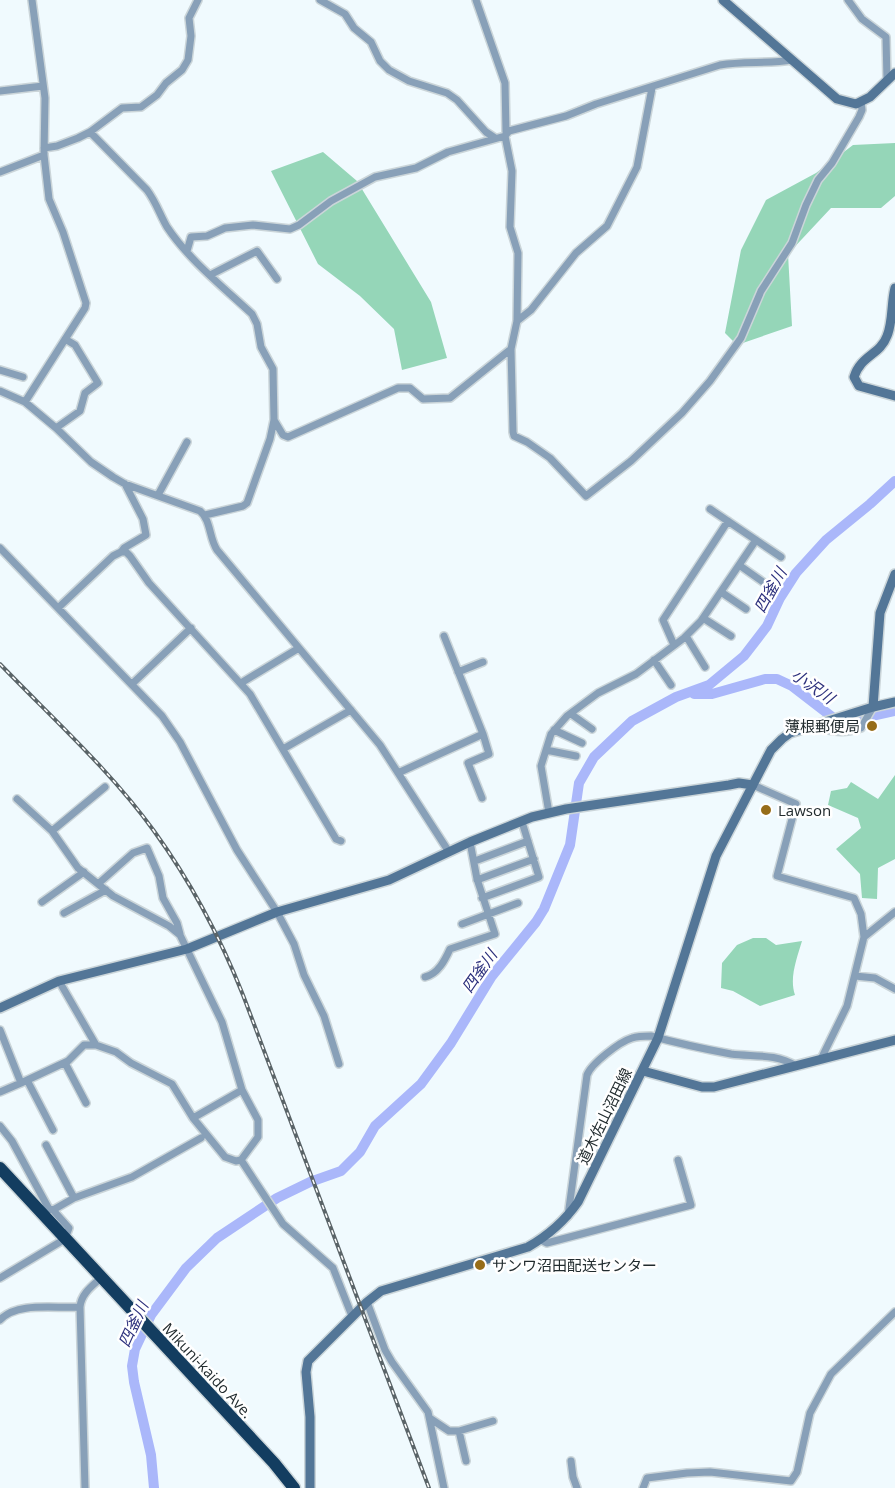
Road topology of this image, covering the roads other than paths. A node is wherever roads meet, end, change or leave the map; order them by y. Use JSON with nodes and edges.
{"nodes":[{"id":1,"x":32,"y":0,"type":"edge"},
{"id":2,"x":198,"y":0,"type":"edge"},
{"id":3,"x":320,"y":0,"type":"edge"},
{"id":4,"x":476,"y":0,"type":"edge"},
{"id":5,"x":723,"y":0,"type":"edge"},
{"id":6,"x":847,"y":1,"type":"edge"},
{"id":7,"x":792,"y":60,"type":"junction"},
{"id":8,"x":895,"y":73,"type":"edge"},
{"id":9,"x":887,"y":80,"type":"junction"},
{"id":10,"x":43,"y":86,"type":"junction"},
{"id":11,"x":651,"y":88,"type":"junction"},
{"id":12,"x":0,"y":91,"type":"edge"},
{"id":13,"x":861,"y":101,"type":"junction"},
{"id":14,"x":90,"y":132,"type":"junction"},
{"id":15,"x":506,"y":134,"type":"junction"},
{"id":16,"x":495,"y":138,"type":"junction"},
{"id":17,"x":44,"y":151,"type":"junction"},
{"id":18,"x":0,"y":172,"type":"edge"},
{"id":19,"x":187,"y":251,"type":"junction"},
{"id":20,"x":210,"y":275,"type":"junction"},
{"id":21,"x":277,"y":279,"type":"dead end"},
{"id":22,"x":895,"y":288,"type":"edge"},
{"id":23,"x":517,"y":321,"type":"junction"},
{"id":24,"x":65,"y":339,"type":"junction"},
{"id":25,"x":511,"y":349,"type":"junction"},
{"id":26,"x":0,"y":370,"type":"edge"},
{"id":27,"x":23,"y":377,"type":"dead end"},
{"id":28,"x":0,"y":391,"type":"edge"},
{"id":29,"x":895,"y":396,"type":"edge"},
{"id":30,"x":25,"y":402,"type":"junction"},
{"id":31,"x":274,"y":420,"type":"junction"},
{"id":32,"x":57,"y":428,"type":"junction"},
{"id":33,"x":187,"y":442,"type":"dead end"},
{"id":34,"x":125,"y":484,"type":"junction"},
{"id":35,"x":158,"y":495,"type":"junction"},
{"id":36,"x":710,"y":509,"type":"dead end"},
{"id":37,"x":205,"y":515,"type":"junction"},
{"id":38,"x":728,"y":521,"type":"junction"},
{"id":39,"x":756,"y":540,"type":"junction"},
{"id":40,"x":0,"y":548,"type":"edge"},
{"id":41,"x":121,"y":552,"type":"junction"},
{"id":42,"x":781,"y":557,"type":"dead end"},
{"id":43,"x":739,"y":565,"type":"junction"},
{"id":44,"x":895,"y":574,"type":"edge"},
{"id":45,"x":763,"y":582,"type":"dead end"},
{"id":46,"x":721,"y":592,"type":"junction"},
{"id":47,"x":58,"y":608,"type":"junction"},
{"id":48,"x":746,"y":609,"type":"dead end"},
{"id":49,"x":703,"y":618,"type":"junction"},
{"id":50,"x":191,"y":628,"type":"junction"},
{"id":51,"x":444,"y":636,"type":"dead end"},
{"id":52,"x":686,"y":636,"type":"junction"},
{"id":53,"x":731,"y":636,"type":"dead end"},
{"id":54,"x":674,"y":645,"type":"junction"},
{"id":55,"x":299,"y":648,"type":"junction"},
{"id":56,"x":654,"y":660,"type":"junction"},
{"id":57,"x":483,"y":662,"type":"dead end"},
{"id":58,"x":705,"y":668,"type":"dead end"},
{"id":59,"x":458,"y":672,"type":"junction"},
{"id":60,"x":241,"y":683,"type":"junction"},
{"id":61,"x":132,"y":684,"type":"junction"},
{"id":62,"x":671,"y":685,"type":"dead end"},
{"id":63,"x":895,"y":702,"type":"edge"},
{"id":64,"x":872,"y":708,"type":"junction"},
{"id":65,"x":351,"y":710,"type":"junction"},
{"id":66,"x":570,"y":714,"type":"junction"},
{"id":67,"x":816,"y":725,"type":"junction"},
{"id":68,"x":592,"y":729,"type":"dead end"},
{"id":69,"x":554,"y":730,"type":"junction"},
{"id":70,"x":483,"y":734,"type":"junction"},
{"id":71,"x":582,"y":743,"type":"dead end"},
{"id":72,"x":283,"y":749,"type":"junction"},
{"id":73,"x":546,"y":750,"type":"junction"},
{"id":74,"x":576,"y":756,"type":"dead end"},
{"id":75,"x":398,"y":773,"type":"junction"},
{"id":76,"x":753,"y":785,"type":"junction"},
{"id":77,"x":105,"y":787,"type":"dead end"},
{"id":78,"x":482,"y":798,"type":"dead end"},
{"id":79,"x":17,"y":799,"type":"dead end"},
{"id":80,"x":549,"y":813,"type":"junction"},
{"id":81,"x":522,"y":822,"type":"junction"},
{"id":82,"x":52,"y":831,"type":"junction"},
{"id":83,"x":341,"y":841,"type":"dead end"},
{"id":84,"x":528,"y":841,"type":"junction"},
{"id":85,"x":471,"y":842,"type":"junction"},
{"id":86,"x":449,"y":852,"type":"junction"},
{"id":87,"x":534,"y":859,"type":"junction"},
{"id":88,"x":475,"y":861,"type":"junction"},
{"id":89,"x":84,"y":872,"type":"junction"},
{"id":90,"x":477,"y":880,"type":"junction"},
{"id":91,"x":98,"y":884,"type":"junction"},
{"id":92,"x":106,"y":890,"type":"junction"},
{"id":93,"x":482,"y":898,"type":"junction"},
{"id":94,"x":42,"y":902,"type":"dead end"},
{"id":95,"x":518,"y":903,"type":"dead end"},
{"id":96,"x":277,"y":912,"type":"junction"},
{"id":97,"x":895,"y":912,"type":"edge"},
{"id":98,"x":63,"y":913,"type":"dead end"},
{"id":99,"x":488,"y":914,"type":"junction"},
{"id":100,"x":462,"y":924,"type":"dead end"},
{"id":101,"x":180,"y":935,"type":"junction"},
{"id":102,"x":864,"y":937,"type":"junction"},
{"id":103,"x":187,"y":949,"type":"junction"},
{"id":104,"x":855,"y":976,"type":"junction"},
{"id":105,"x":425,"y":977,"type":"dead end"},
{"id":106,"x":59,"y":981,"type":"junction"},
{"id":107,"x":895,"y":989,"type":"edge"},
{"id":108,"x":0,"y":1008,"type":"edge"},
{"id":109,"x":0,"y":1030,"type":"edge"},
{"id":110,"x":658,"y":1038,"type":"junction"},
{"id":111,"x":895,"y":1040,"type":"edge"},
{"id":112,"x":96,"y":1045,"type":"junction"},
{"id":113,"x":821,"y":1059,"type":"junction"},
{"id":114,"x":65,"y":1063,"type":"junction"},
{"id":115,"x":339,"y":1064,"type":"dead end"},
{"id":116,"x":795,"y":1066,"type":"junction"},
{"id":117,"x":643,"y":1071,"type":"junction"},
{"id":118,"x":24,"y":1081,"type":"junction"},
{"id":119,"x":242,"y":1090,"type":"junction"},
{"id":120,"x":0,"y":1092,"type":"edge"},
{"id":121,"x":86,"y":1103,"type":"dead end"},
{"id":122,"x":193,"y":1118,"type":"junction"},
{"id":123,"x":0,"y":1126,"type":"edge"},
{"id":124,"x":53,"y":1130,"type":"dead end"},
{"id":125,"x":201,"y":1138,"type":"dead end"},
{"id":126,"x":46,"y":1144,"type":"dead end"},
{"id":127,"x":241,"y":1160,"type":"junction"},
{"id":128,"x":678,"y":1160,"type":"dead end"},
{"id":129,"x":0,"y":1168,"type":"edge"},
{"id":130,"x":75,"y":1198,"type":"junction"},
{"id":131,"x":53,"y":1210,"type":"junction"},
{"id":132,"x":568,"y":1216,"type":"junction"},
{"id":133,"x":65,"y":1239,"type":"junction"},
{"id":134,"x":540,"y":1240,"type":"junction"},
{"id":135,"x":0,"y":1278,"type":"edge"},
{"id":136,"x":101,"y":1278,"type":"junction"},
{"id":137,"x":367,"y":1302,"type":"junction"},
{"id":138,"x":80,"y":1307,"type":"junction"},
{"id":139,"x":895,"y":1312,"type":"edge"},
{"id":140,"x":352,"y":1316,"type":"junction"},
{"id":141,"x":0,"y":1320,"type":"edge"},
{"id":142,"x":431,"y":1419,"type":"junction"},
{"id":143,"x":493,"y":1421,"type":"dead end"},
{"id":144,"x":459,"y":1431,"type":"junction"},
{"id":145,"x":466,"y":1461,"type":"dead end"},
{"id":146,"x":571,"y":1461,"type":"dead end"},
{"id":147,"x":85,"y":1488,"type":"edge"},
{"id":148,"x":294,"y":1488,"type":"edge"},
{"id":149,"x":310,"y":1488,"type":"edge"},
{"id":150,"x":444,"y":1488,"type":"edge"},
{"id":151,"x":578,"y":1488,"type":"edge"},
{"id":152,"x":643,"y":1488,"type":"edge"}],
"edges":[{"from":1,"to":10,"type":"street"},
{"from":2,"to":14,"type":"street"},
{"from":3,"to":16,"type":"street"},
{"from":4,"to":15,"type":"street"},
{"from":5,"to":7,"type":"street"},
{"from":6,"to":9,"type":"street"},
{"from":7,"to":11,"type":"street"},
{"from":7,"to":13,"type":"street"},
{"from":8,"to":9,"type":"street"},
{"from":9,"to":13,"type":"street"},
{"from":10,"to":12,"type":"street"},
{"from":10,"to":17,"type":"street"},
{"from":11,"to":15,"type":"street"},
{"from":11,"to":23,"type":"street"},
{"from":13,"to":25,"type":"street"},
{"from":14,"to":17,"type":"street"},
{"from":14,"to":19,"type":"street"},
{"from":15,"to":16,"type":"street"},
{"from":15,"to":23,"type":"street"},
{"from":16,"to":19,"type":"street"},
{"from":17,"to":18,"type":"street"},
{"from":17,"to":24,"type":"street"},
{"from":19,"to":20,"type":"street"},
{"from":20,"to":21,"type":"street"},
{"from":20,"to":31,"type":"street"},
{"from":22,"to":29,"type":"street"},
{"from":23,"to":25,"type":"street"},
{"from":24,"to":30,"type":"street"},
{"from":24,"to":32,"type":"street"},
{"from":25,"to":31,"type":"street"},
{"from":26,"to":27,"type":"street"},
{"from":28,"to":30,"type":"street"},
{"from":30,"to":32,"type":"street"},
{"from":31,"to":37,"type":"street"},
{"from":32,"to":34,"type":"street"},
{"from":33,"to":35,"type":"street"},
{"from":34,"to":35,"type":"street"},
{"from":34,"to":41,"type":"street"},
{"from":35,"to":37,"type":"street"},
{"from":36,"to":38,"type":"street"},
{"from":37,"to":55,"type":"street"},
{"from":38,"to":39,"type":"street"},
{"from":38,"to":54,"type":"street"},
{"from":39,"to":42,"type":"street"},
{"from":39,"to":43,"type":"street"},
{"from":40,"to":47,"type":"street"},
{"from":41,"to":47,"type":"street"},
{"from":41,"to":50,"type":"street"},
{"from":43,"to":45,"type":"street"},
{"from":43,"to":46,"type":"street"},
{"from":44,"to":64,"type":"street"},
{"from":46,"to":48,"type":"street"},
{"from":46,"to":49,"type":"street"},
{"from":47,"to":61,"type":"street"},
{"from":49,"to":52,"type":"street"},
{"from":49,"to":53,"type":"street"},
{"from":50,"to":60,"type":"street"},
{"from":50,"to":61,"type":"street"},
{"from":51,"to":59,"type":"street"},
{"from":52,"to":54,"type":"street"},
{"from":52,"to":58,"type":"street"},
{"from":54,"to":56,"type":"street"},
{"from":55,"to":60,"type":"street"},
{"from":55,"to":65,"type":"street"},
{"from":56,"to":62,"type":"street"},
{"from":56,"to":66,"type":"street"},
{"from":57,"to":59,"type":"street"},
{"from":59,"to":70,"type":"street"},
{"from":60,"to":72,"type":"street"},
{"from":61,"to":96,"type":"street"},
{"from":63,"to":64,"type":"street","name":"道木佐山沼田線"},
{"from":64,"to":67,"type":"street","name":"道木佐山沼田線"},
{"from":64,"to":67,"type":"street"},
{"from":65,"to":72,"type":"street"},
{"from":65,"to":75,"type":"street"},
{"from":66,"to":68,"type":"street"},
{"from":66,"to":69,"type":"street"},
{"from":67,"to":76,"type":"street","name":"道木佐山沼田線"},
{"from":69,"to":71,"type":"street"},
{"from":69,"to":73,"type":"street"},
{"from":70,"to":75,"type":"street"},
{"from":70,"to":78,"type":"street"},
{"from":72,"to":83,"type":"street"},
{"from":73,"to":74,"type":"street"},
{"from":73,"to":80,"type":"street"},
{"from":75,"to":86,"type":"street"},
{"from":76,"to":80,"type":"street"},
{"from":76,"to":102,"type":"street"},
{"from":76,"to":110,"type":"street","name":"道木佐山沼田線"},
{"from":77,"to":82,"type":"street"},
{"from":79,"to":82,"type":"street"},
{"from":80,"to":81,"type":"street"},
{"from":81,"to":84,"type":"street"},
{"from":81,"to":85,"type":"street"},
{"from":82,"to":89,"type":"street"},
{"from":84,"to":87,"type":"street"},
{"from":84,"to":88,"type":"street"},
{"from":85,"to":86,"type":"street"},
{"from":85,"to":88,"type":"street"},
{"from":86,"to":96,"type":"street"},
{"from":87,"to":90,"type":"street"},
{"from":87,"to":93,"type":"street"},
{"from":88,"to":90,"type":"street"},
{"from":89,"to":91,"type":"street"},
{"from":89,"to":94,"type":"street"},
{"from":90,"to":93,"type":"street"},
{"from":91,"to":92,"type":"street"},
{"from":91,"to":101,"type":"street"},
{"from":92,"to":98,"type":"street"},
{"from":92,"to":101,"type":"street"},
{"from":93,"to":99,"type":"street"},
{"from":95,"to":99,"type":"street"},
{"from":96,"to":103,"type":"street"},
{"from":96,"to":115,"type":"street"},
{"from":97,"to":102,"type":"street"},
{"from":99,"to":100,"type":"street"},
{"from":99,"to":105,"type":"street"},
{"from":101,"to":103,"type":"street"},
{"from":102,"to":104,"type":"street"},
{"from":103,"to":106,"type":"street"},
{"from":103,"to":119,"type":"street"},
{"from":104,"to":107,"type":"street"},
{"from":104,"to":113,"type":"street"},
{"from":106,"to":108,"type":"street"},
{"from":106,"to":112,"type":"street"},
{"from":109,"to":118,"type":"street"},
{"from":110,"to":116,"type":"street"},
{"from":110,"to":117,"type":"street","name":"道木佐山沼田線"},
{"from":110,"to":132,"type":"street"},
{"from":111,"to":113,"type":"street"},
{"from":112,"to":114,"type":"street"},
{"from":112,"to":122,"type":"street"},
{"from":113,"to":116,"type":"street"},
{"from":114,"to":118,"type":"street"},
{"from":114,"to":121,"type":"street"},
{"from":116,"to":117,"type":"street"},
{"from":117,"to":132,"type":"street","name":"道木佐山沼田線"},
{"from":118,"to":120,"type":"street"},
{"from":118,"to":124,"type":"street"},
{"from":119,"to":122,"type":"street"},
{"from":119,"to":127,"type":"street"},
{"from":122,"to":127,"type":"street"},
{"from":123,"to":131,"type":"street"},
{"from":125,"to":130,"type":"street"},
{"from":126,"to":130,"type":"street"},
{"from":127,"to":140,"type":"street"},
{"from":128,"to":134,"type":"street"},
{"from":129,"to":133,"type":"highway","name":"Mikuni-kaido Ave."},
{"from":130,"to":131,"type":"street"},
{"from":131,"to":133,"type":"street"},
{"from":132,"to":134,"type":"street","name":"道木佐山沼田線"},
{"from":133,"to":135,"type":"street"},
{"from":133,"to":136,"type":"highway","name":"Mikuni-kaido Ave."},
{"from":134,"to":137,"type":"street","name":"道木佐山沼田線"},
{"from":136,"to":138,"type":"street"},
{"from":136,"to":148,"type":"highway","name":"Mikuni-kaido Ave."},
{"from":137,"to":140,"type":"street","name":"道木佐山沼田線"},
{"from":137,"to":142,"type":"street"},
{"from":138,"to":141,"type":"street"},
{"from":138,"to":147,"type":"street"},
{"from":139,"to":152,"type":"street"},
{"from":140,"to":149,"type":"street","name":"道木佐山沼田線"},
{"from":142,"to":144,"type":"street"},
{"from":142,"to":150,"type":"street"},
{"from":143,"to":144,"type":"street"},
{"from":144,"to":145,"type":"street"},
{"from":146,"to":151,"type":"street"}]}
